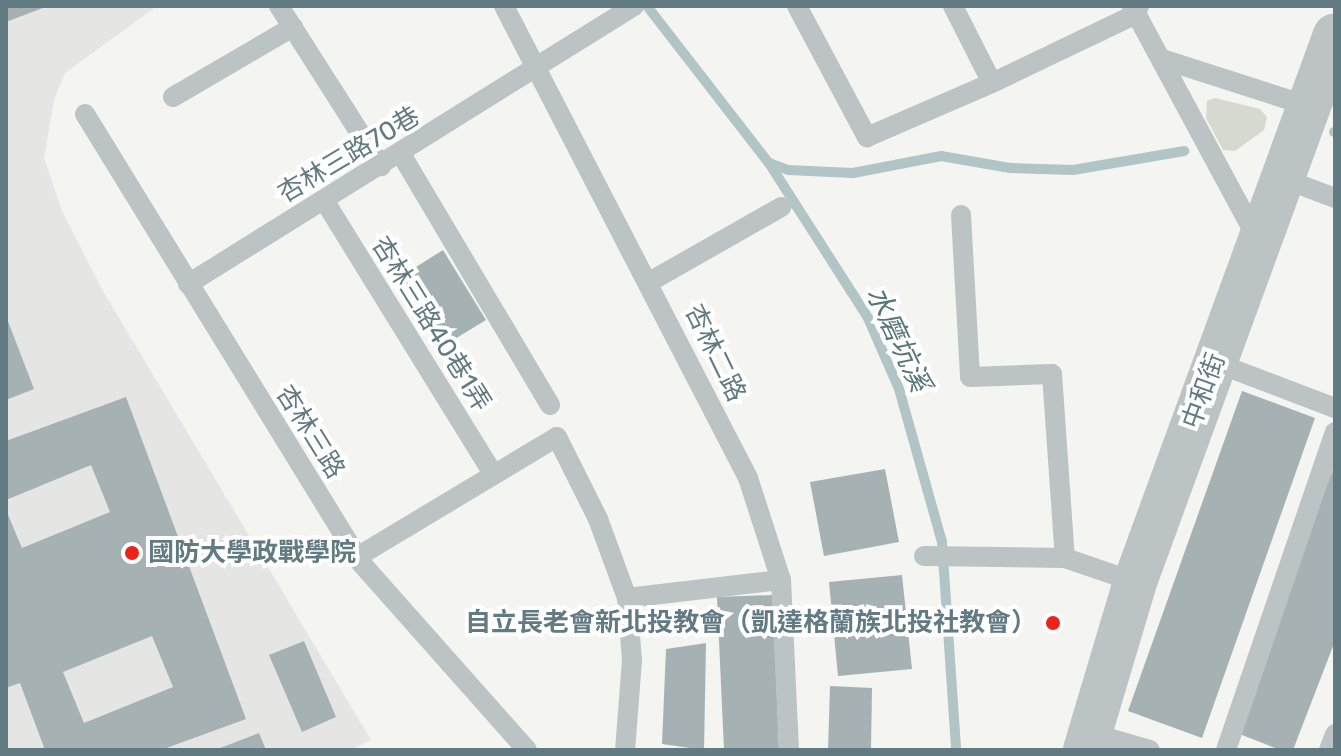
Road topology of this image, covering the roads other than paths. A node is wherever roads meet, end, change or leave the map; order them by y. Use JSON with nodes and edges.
{"nodes":[{"id":1,"x":279,"y":6,"type":"edge"},
{"id":2,"x":504,"y":6,"type":"edge"},
{"id":3,"x":633,"y":6,"type":"edge"},
{"id":4,"x":797,"y":6,"type":"edge"},
{"id":5,"x":953,"y":6,"type":"edge"},
{"id":6,"x":1136,"y":9,"type":"edge"},
{"id":7,"x":293,"y":27,"type":"junction"},
{"id":8,"x":1333,"y":46,"type":"edge"},
{"id":9,"x":1162,"y":59,"type":"junction"},
{"id":10,"x":537,"y":70,"type":"junction"},
{"id":11,"x":992,"y":83,"type":"junction"},
{"id":12,"x":173,"y":97,"type":"dead end"},
{"id":13,"x":1308,"y":106,"type":"junction"},
{"id":14,"x":85,"y":114,"type":"dead end"},
{"id":15,"x":401,"y":154,"type":"junction"},
{"id":16,"x":381,"y":166,"type":"junction"},
{"id":17,"x":1282,"y":178,"type":"junction"},
{"id":18,"x":1335,"y":198,"type":"edge"},
{"id":19,"x":324,"y":200,"type":"junction"},
{"id":20,"x":781,"y":207,"type":"dead end"},
{"id":21,"x":961,"y":215,"type":"dead end"},
{"id":22,"x":1258,"y":240,"type":"junction"},
{"id":23,"x":651,"y":281,"type":"junction"},
{"id":24,"x":188,"y":284,"type":"junction"},
{"id":25,"x":1214,"y":362,"type":"junction"},
{"id":26,"x":550,"y":405,"type":"dead end"},
{"id":27,"x":1335,"y":408,"type":"edge"},
{"id":28,"x":1335,"y":432,"type":"edge"},
{"id":29,"x":494,"y":475,"type":"junction"},
{"id":30,"x":924,"y":556,"type":"dead end"},
{"id":31,"x":357,"y":557,"type":"junction"},
{"id":32,"x":1065,"y":558,"type":"junction"},
{"id":33,"x":781,"y":580,"type":"junction"},
{"id":34,"x":1135,"y":582,"type":"junction"},
{"id":35,"x":627,"y":598,"type":"junction"},
{"id":36,"x":1335,"y":734,"type":"edge"},
{"id":37,"x":1088,"y":742,"type":"edge"},
{"id":38,"x":527,"y":750,"type":"edge"},
{"id":39,"x":625,"y":750,"type":"edge"},
{"id":40,"x":789,"y":750,"type":"edge"},
{"id":41,"x":1150,"y":750,"type":"edge"},
{"id":42,"x":1226,"y":750,"type":"edge"},
{"id":43,"x":1329,"y":750,"type":"edge"}],
"edges":[{"from":1,"to":7,"type":"lane"},
{"from":2,"to":10,"type":"lane","name":"杏林二路"},
{"from":3,"to":10,"type":"lane","name":"杏林三路70巷"},
{"from":4,"to":11,"type":"lane"},
{"from":5,"to":11,"type":"lane"},
{"from":6,"to":9,"type":"lane"},
{"from":6,"to":11,"type":"lane"},
{"from":7,"to":12,"type":"lane"},
{"from":7,"to":16,"type":"lane"},
{"from":8,"to":13,"type":"street","name":"中和街"},
{"from":9,"to":13,"type":"lane"},
{"from":9,"to":22,"type":"lane"},
{"from":10,"to":15,"type":"lane","name":"杏林三路70巷"},
{"from":10,"to":23,"type":"lane","name":"杏林二路"},
{"from":13,"to":17,"type":"street","name":"中和街"},
{"from":14,"to":24,"type":"lane","name":"杏林三路"},
{"from":15,"to":16,"type":"lane","name":"杏林三路70巷"},
{"from":15,"to":26,"type":"lane"},
{"from":16,"to":19,"type":"lane","name":"杏林三路70巷"},
{"from":17,"to":18,"type":"lane"},
{"from":17,"to":22,"type":"street","name":"中和街"},
{"from":19,"to":24,"type":"lane","name":"杏林三路70巷"},
{"from":19,"to":29,"type":"lane","name":"杏林三路40巷1弄"},
{"from":20,"to":23,"type":"lane"},
{"from":21,"to":32,"type":"lane"},
{"from":22,"to":25,"type":"street","name":"中和街"},
{"from":23,"to":33,"type":"lane","name":"杏林二路"},
{"from":24,"to":31,"type":"lane","name":"杏林三路"},
{"from":25,"to":27,"type":"lane"},
{"from":25,"to":34,"type":"street","name":"中和街"},
{"from":28,"to":42,"type":"lane"},
{"from":29,"to":31,"type":"lane"},
{"from":29,"to":35,"type":"lane"},
{"from":30,"to":32,"type":"lane"},
{"from":31,"to":38,"type":"lane","name":"杏林三路"},
{"from":32,"to":34,"type":"lane"},
{"from":33,"to":35,"type":"lane"},
{"from":33,"to":40,"type":"lane","name":"杏林二路"},
{"from":34,"to":37,"type":"street","name":"中和街"},
{"from":35,"to":39,"type":"lane"},
{"from":36,"to":43,"type":"lane"},
{"from":37,"to":41,"type":"lane"}]}
